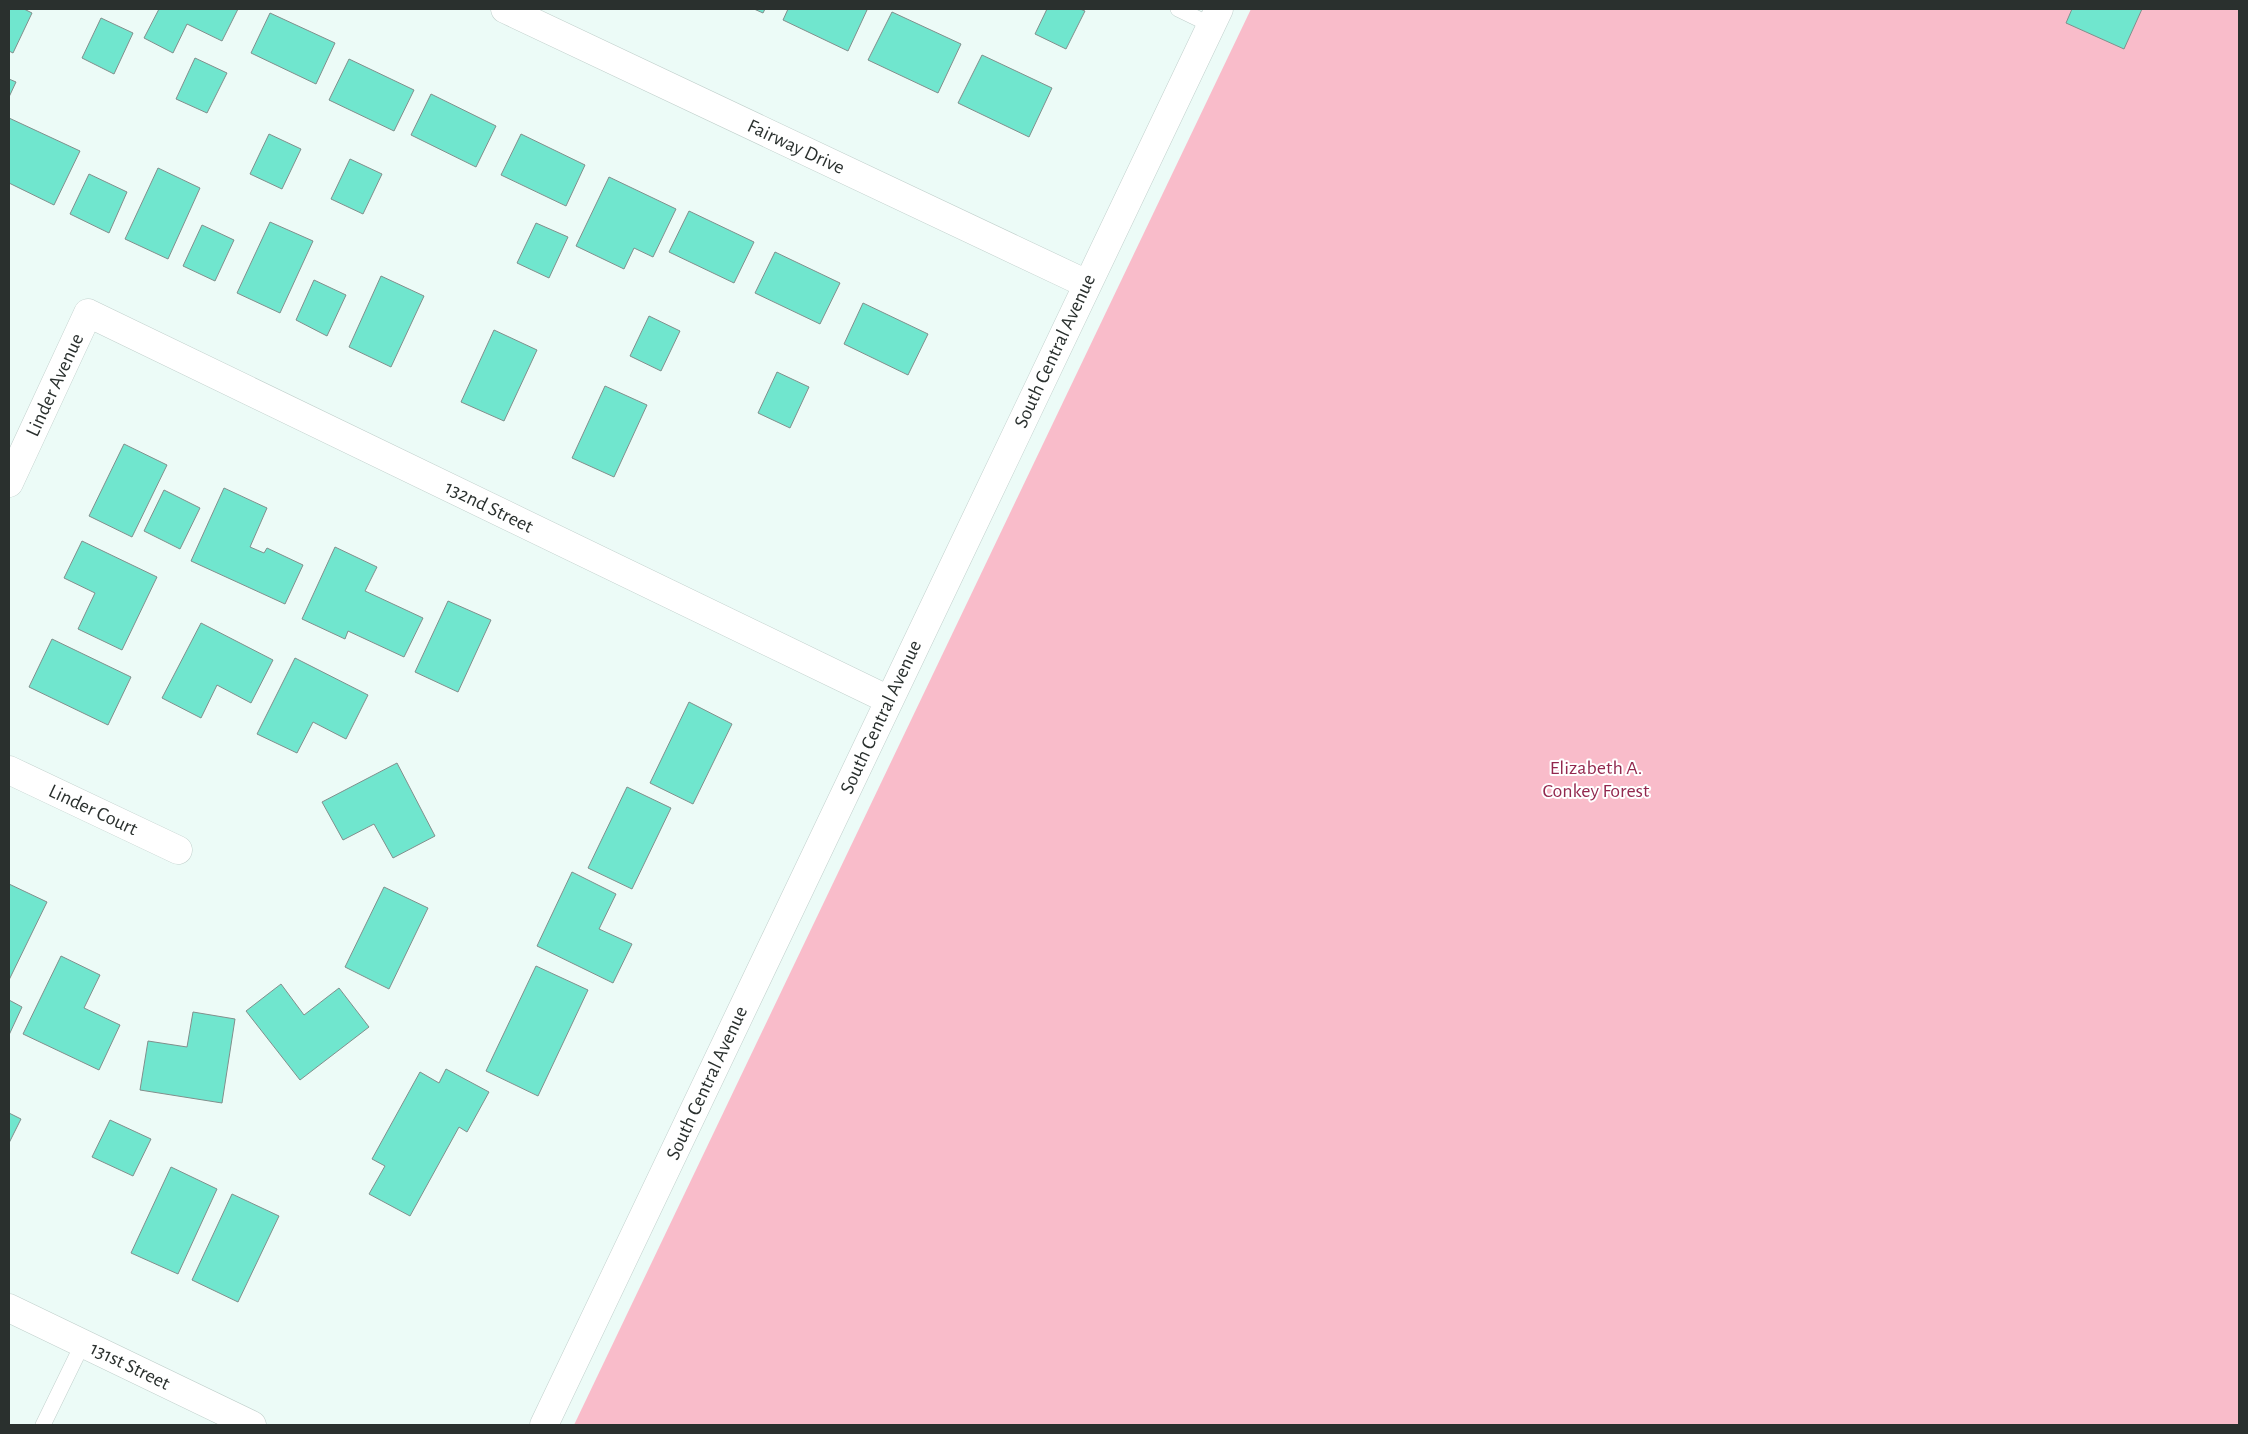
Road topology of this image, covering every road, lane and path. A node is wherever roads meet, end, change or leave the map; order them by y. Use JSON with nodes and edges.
{"nodes":[{"id":1,"x":505,"y":9,"type":"edge"},
{"id":2,"x":1178,"y":9,"type":"edge"},
{"id":3,"x":1215,"y":17,"type":"edge"},
{"id":4,"x":1087,"y":284,"type":"junction"},
{"id":5,"x":88,"y":313,"type":"joint"},
{"id":6,"x":9,"y":483,"type":"edge"},
{"id":7,"x":889,"y":700,"type":"junction"},
{"id":8,"x":9,"y":770,"type":"edge"},
{"id":9,"x":178,"y":850,"type":"dead end"},
{"id":10,"x":9,"y":1308,"type":"edge"},
{"id":11,"x":83,"y":1343,"type":"junction"},
{"id":12,"x":43,"y":1425,"type":"edge"},
{"id":13,"x":252,"y":1425,"type":"edge"},
{"id":14,"x":544,"y":1425,"type":"edge"}],
"edges":[{"from":1,"to":4,"type":"street","name":"Fairway Drive"},
{"from":2,"to":3,"type":"lane"},
{"from":3,"to":4,"type":"street","name":"South Central Avenue"},
{"from":4,"to":7,"type":"street","name":"South Central Avenue"},
{"from":5,"to":6,"type":"street","name":"Linder Avenue"},
{"from":5,"to":7,"type":"street","name":"132nd Street"},
{"from":7,"to":14,"type":"street","name":"South Central Avenue"},
{"from":8,"to":9,"type":"street","name":"Linder Court"},
{"from":10,"to":11,"type":"street","name":"131st Street"},
{"from":11,"to":12,"type":"lane"},
{"from":11,"to":13,"type":"street","name":"131st Street"}]}
